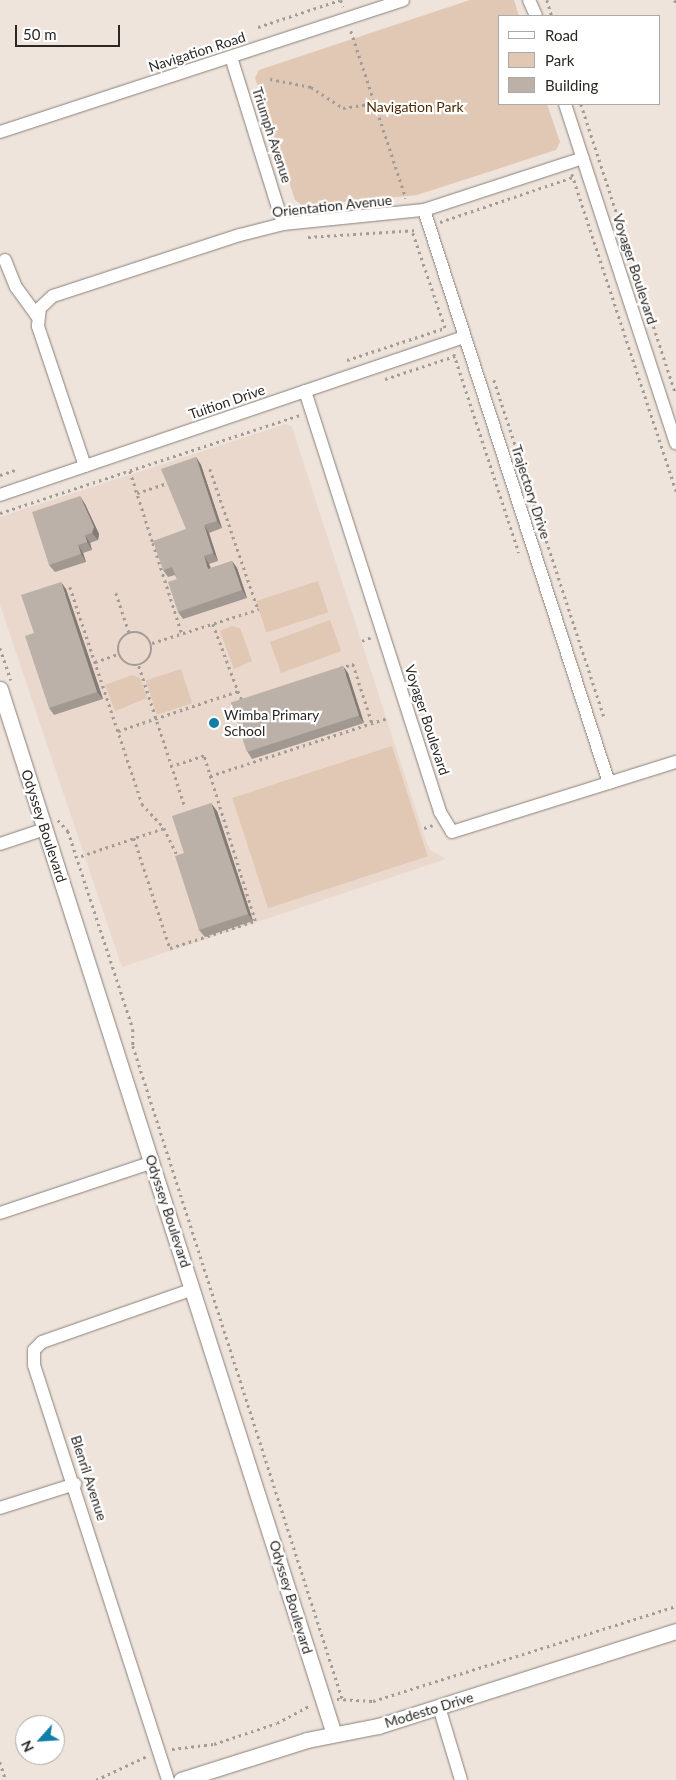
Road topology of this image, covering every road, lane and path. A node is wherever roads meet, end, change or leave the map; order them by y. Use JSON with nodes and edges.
{"nodes":[{"id":1,"x":340,"y":0,"type":"edge"},
{"id":2,"x":403,"y":0,"type":"edge"},
{"id":3,"x":547,"y":0,"type":"edge"},
{"id":4,"x":675,"y":0,"type":"edge"},
{"id":5,"x":676,"y":4,"type":"edge"},
{"id":6,"x":363,"y":6,"type":"edge"},
{"id":7,"x":552,"y":15,"type":"edge"},
{"id":8,"x":347,"y":18,"type":"junction"},
{"id":9,"x":258,"y":28,"type":"dead end"},
{"id":10,"x":231,"y":57,"type":"junction"},
{"id":11,"x":270,"y":79,"type":"dead end"},
{"id":12,"x":374,"y":103,"type":"junction"},
{"id":13,"x":565,"y":105,"type":"edge"},
{"id":14,"x":581,"y":105,"type":"edge"},
{"id":15,"x":0,"y":132,"type":"edge"},
{"id":16,"x":583,"y":158,"type":"junction"},
{"id":17,"x":568,"y":163,"type":"junction"},
{"id":18,"x":406,"y":198,"type":"dead end"},
{"id":19,"x":424,"y":210,"type":"junction"},
{"id":20,"x":442,"y":221,"type":"dead end"},
{"id":21,"x":283,"y":224,"type":"junction"},
{"id":22,"x":445,"y":230,"type":"dead end"},
{"id":23,"x":413,"y":232,"type":"dead end"},
{"id":24,"x":6,"y":260,"type":"dead end"},
{"id":25,"x":37,"y":316,"type":"junction"},
{"id":26,"x":446,"y":328,"type":"junction"},
{"id":27,"x":464,"y":337,"type":"junction"},
{"id":28,"x":450,"y":342,"type":"junction"},
{"id":29,"x":455,"y":356,"type":"junction"},
{"id":30,"x":347,"y":360,"type":"dead end"},
{"id":31,"x":491,"y":370,"type":"dead end"},
{"id":32,"x":374,"y":383,"type":"dead end"},
{"id":33,"x":305,"y":391,"type":"junction"},
{"id":34,"x":676,"y":394,"type":"edge"},
{"id":35,"x":311,"y":412,"type":"junction"},
{"id":36,"x":672,"y":416,"type":"edge"},
{"id":37,"x":676,"y":443,"type":"edge"},
{"id":38,"x":85,"y":466,"type":"junction"},
{"id":39,"x":210,"y":469,"type":"dead end"},
{"id":40,"x":15,"y":470,"type":"dead end"},
{"id":41,"x":130,"y":471,"type":"junction"},
{"id":42,"x":0,"y":475,"type":"edge"},
{"id":43,"x":168,"y":483,"type":"edge"},
{"id":44,"x":676,"y":491,"type":"edge"},
{"id":45,"x":137,"y":493,"type":"junction"},
{"id":46,"x":0,"y":495,"type":"edge"},
{"id":47,"x":0,"y":513,"type":"edge"},
{"id":48,"x":162,"y":540,"type":"edge"},
{"id":49,"x":153,"y":543,"type":"junction"},
{"id":50,"x":521,"y":558,"type":"dead end"},
{"id":51,"x":70,"y":587,"type":"dead end"},
{"id":52,"x":116,"y":593,"type":"dead end"},
{"id":53,"x":214,"y":624,"type":"junction"},
{"id":54,"x":129,"y":632,"type":"junction"},
{"id":55,"x":182,"y":634,"type":"junction"},
{"id":56,"x":152,"y":643,"type":"junction"},
{"id":57,"x":0,"y":648,"type":"edge"},
{"id":58,"x":118,"y":654,"type":"junction"},
{"id":59,"x":95,"y":662,"type":"junction"},
{"id":60,"x":139,"y":666,"type":"junction"},
{"id":61,"x":334,"y":670,"type":"edge"},
{"id":62,"x":238,"y":691,"type":"junction"},
{"id":63,"x":4,"y":694,"type":"edge"},
{"id":64,"x":250,"y":697,"type":"edge"},
{"id":65,"x":157,"y":718,"type":"junction"},
{"id":66,"x":387,"y":718,"type":"dead end"},
{"id":67,"x":605,"y":718,"type":"dead end"},
{"id":68,"x":372,"y":723,"type":"junction"},
{"id":69,"x":118,"y":731,"type":"junction"},
{"id":70,"x":676,"y":762,"type":"edge"},
{"id":71,"x":173,"y":766,"type":"junction"},
{"id":72,"x":210,"y":776,"type":"junction"},
{"id":73,"x":609,"y":783,"type":"junction"},
{"id":74,"x":185,"y":806,"type":"dead end"},
{"id":75,"x":56,"y":814,"type":"dead end"},
{"id":76,"x":164,"y":828,"type":"junction"},
{"id":77,"x":45,"y":829,"type":"junction"},
{"id":78,"x":134,"y":838,"type":"junction"},
{"id":79,"x":0,"y":844,"type":"edge"},
{"id":80,"x":187,"y":854,"type":"edge"},
{"id":81,"x":80,"y":856,"type":"dead end"},
{"id":82,"x":153,"y":1162,"type":"junction"},
{"id":83,"x":0,"y":1213,"type":"edge"},
{"id":84,"x":194,"y":1289,"type":"junction"},
{"id":85,"x":75,"y":1484,"type":"junction"},
{"id":86,"x":0,"y":1508,"type":"edge"},
{"id":87,"x":676,"y":1606,"type":"edge"},
{"id":88,"x":676,"y":1631,"type":"edge"},
{"id":89,"x":323,"y":1700,"type":"junction"},
{"id":90,"x":343,"y":1701,"type":"junction"},
{"id":91,"x":438,"y":1707,"type":"junction"},
{"id":92,"x":334,"y":1734,"type":"junction"},
{"id":93,"x":159,"y":1752,"type":"junction"},
{"id":94,"x":0,"y":1762,"type":"edge"},
{"id":95,"x":6,"y":1780,"type":"edge"},
{"id":96,"x":96,"y":1780,"type":"edge"},
{"id":97,"x":168,"y":1780,"type":"edge"},
{"id":98,"x":180,"y":1780,"type":"edge"},
{"id":99,"x":461,"y":1780,"type":"edge"}],
"edges":[{"from":1,"to":9,"type":"path"},
{"from":2,"to":6,"type":"street","name":"Navigation Road"},
{"from":3,"to":7,"type":"path"},
{"from":4,"to":5,"type":"path"},
{"from":6,"to":8,"type":"street","name":"Navigation Road"},
{"from":8,"to":10,"type":"street","name":"Navigation Road"},
{"from":8,"to":12,"type":"path"},
{"from":10,"to":15,"type":"street","name":"Navigation Road"},
{"from":10,"to":21,"type":"street","name":"Triumph Avenue"},
{"from":11,"to":12,"type":"path"},
{"from":12,"to":18,"type":"path"},
{"from":13,"to":16,"type":"street","name":"Voyager Boulevard"},
{"from":14,"to":34,"type":"path"},
{"from":16,"to":17,"type":"street","name":"Orientation Avenue"},
{"from":16,"to":36,"type":"street","name":"Voyager Boulevard"},
{"from":17,"to":19,"type":"street","name":"Orientation Avenue"},
{"from":17,"to":44,"type":"path"},
{"from":19,"to":21,"type":"street","name":"Orientation Avenue"},
{"from":19,"to":27,"type":"street","name":"Trajectory Drive"},
{"from":20,"to":22,"type":"path"},
{"from":21,"to":25,"type":"street","name":"Orientation Avenue"},
{"from":23,"to":26,"type":"path"},
{"from":24,"to":25,"type":"street"},
{"from":25,"to":38,"type":"street"},
{"from":26,"to":28,"type":"path"},
{"from":26,"to":30,"type":"path"},
{"from":27,"to":28,"type":"street","name":"Tuition Drive"},
{"from":27,"to":73,"type":"street","name":"Trajectory Drive"},
{"from":28,"to":29,"type":"path"},
{"from":28,"to":33,"type":"street","name":"Tuition Drive"},
{"from":29,"to":32,"type":"path"},
{"from":29,"to":50,"type":"path"},
{"from":31,"to":67,"type":"path"},
{"from":33,"to":35,"type":"street","name":"Voyager Boulevard"},
{"from":33,"to":38,"type":"street","name":"Tuition Drive"},
{"from":35,"to":41,"type":"path"},
{"from":35,"to":73,"type":"street","name":"Voyager Boulevard"},
{"from":36,"to":37,"type":"street","name":"Voyager Boulevard"},
{"from":38,"to":46,"type":"street","name":"Tuition Drive"},
{"from":39,"to":53,"type":"path"},
{"from":40,"to":42,"type":"path"},
{"from":41,"to":45,"type":"path"},
{"from":41,"to":47,"type":"path"},
{"from":43,"to":45,"type":"path"},
{"from":45,"to":49,"type":"path"},
{"from":48,"to":49,"type":"path"},
{"from":49,"to":55,"type":"path"},
{"from":51,"to":59,"type":"path"},
{"from":52,"to":54,"type":"path"},
{"from":53,"to":55,"type":"path"},
{"from":53,"to":62,"type":"path"},
{"from":54,"to":56,"type":"path"},
{"from":54,"to":58,"type":"path"},
{"from":55,"to":56,"type":"path"},
{"from":56,"to":60,"type":"path"},
{"from":57,"to":63,"type":"path"},
{"from":58,"to":59,"type":"path"},
{"from":58,"to":60,"type":"path"},
{"from":59,"to":69,"type":"path"},
{"from":60,"to":65,"type":"path"},
{"from":61,"to":68,"type":"path"},
{"from":62,"to":64,"type":"path"},
{"from":62,"to":65,"type":"path"},
{"from":63,"to":77,"type":"street","name":"Odyssey Boulevard"},
{"from":65,"to":69,"type":"path"},
{"from":65,"to":71,"type":"path"},
{"from":66,"to":68,"type":"path"},
{"from":68,"to":72,"type":"path"},
{"from":69,"to":76,"type":"path"},
{"from":70,"to":73,"type":"street","name":"Voyager Boulevard"},
{"from":71,"to":72,"type":"path"},
{"from":71,"to":74,"type":"path"},
{"from":72,"to":78,"type":"path"},
{"from":75,"to":90,"type":"path"},
{"from":76,"to":78,"type":"path"},
{"from":76,"to":80,"type":"path"},
{"from":77,"to":79,"type":"street"},
{"from":77,"to":82,"type":"street","name":"Odyssey Boulevard"},
{"from":78,"to":81,"type":"path"},
{"from":82,"to":83,"type":"street"},
{"from":82,"to":84,"type":"street","name":"Odyssey Boulevard"},
{"from":84,"to":85,"type":"street","name":"Blenril Avenue"},
{"from":84,"to":89,"type":"street","name":"Odyssey Boulevard"},
{"from":85,"to":86,"type":"street"},
{"from":85,"to":93,"type":"street","name":"Blenril Avenue"},
{"from":87,"to":90,"type":"path"},
{"from":88,"to":91,"type":"street","name":"Modesto Drive"},
{"from":89,"to":90,"type":"path"},
{"from":89,"to":92,"type":"street","name":"Odyssey Boulevard"},
{"from":89,"to":93,"type":"path"},
{"from":91,"to":92,"type":"street","name":"Modesto Drive"},
{"from":91,"to":99,"type":"street"},
{"from":92,"to":98,"type":"street","name":"Modesto Drive"},
{"from":93,"to":96,"type":"path"},
{"from":93,"to":97,"type":"street","name":"Blenril Avenue"},
{"from":94,"to":95,"type":"path"}]}
